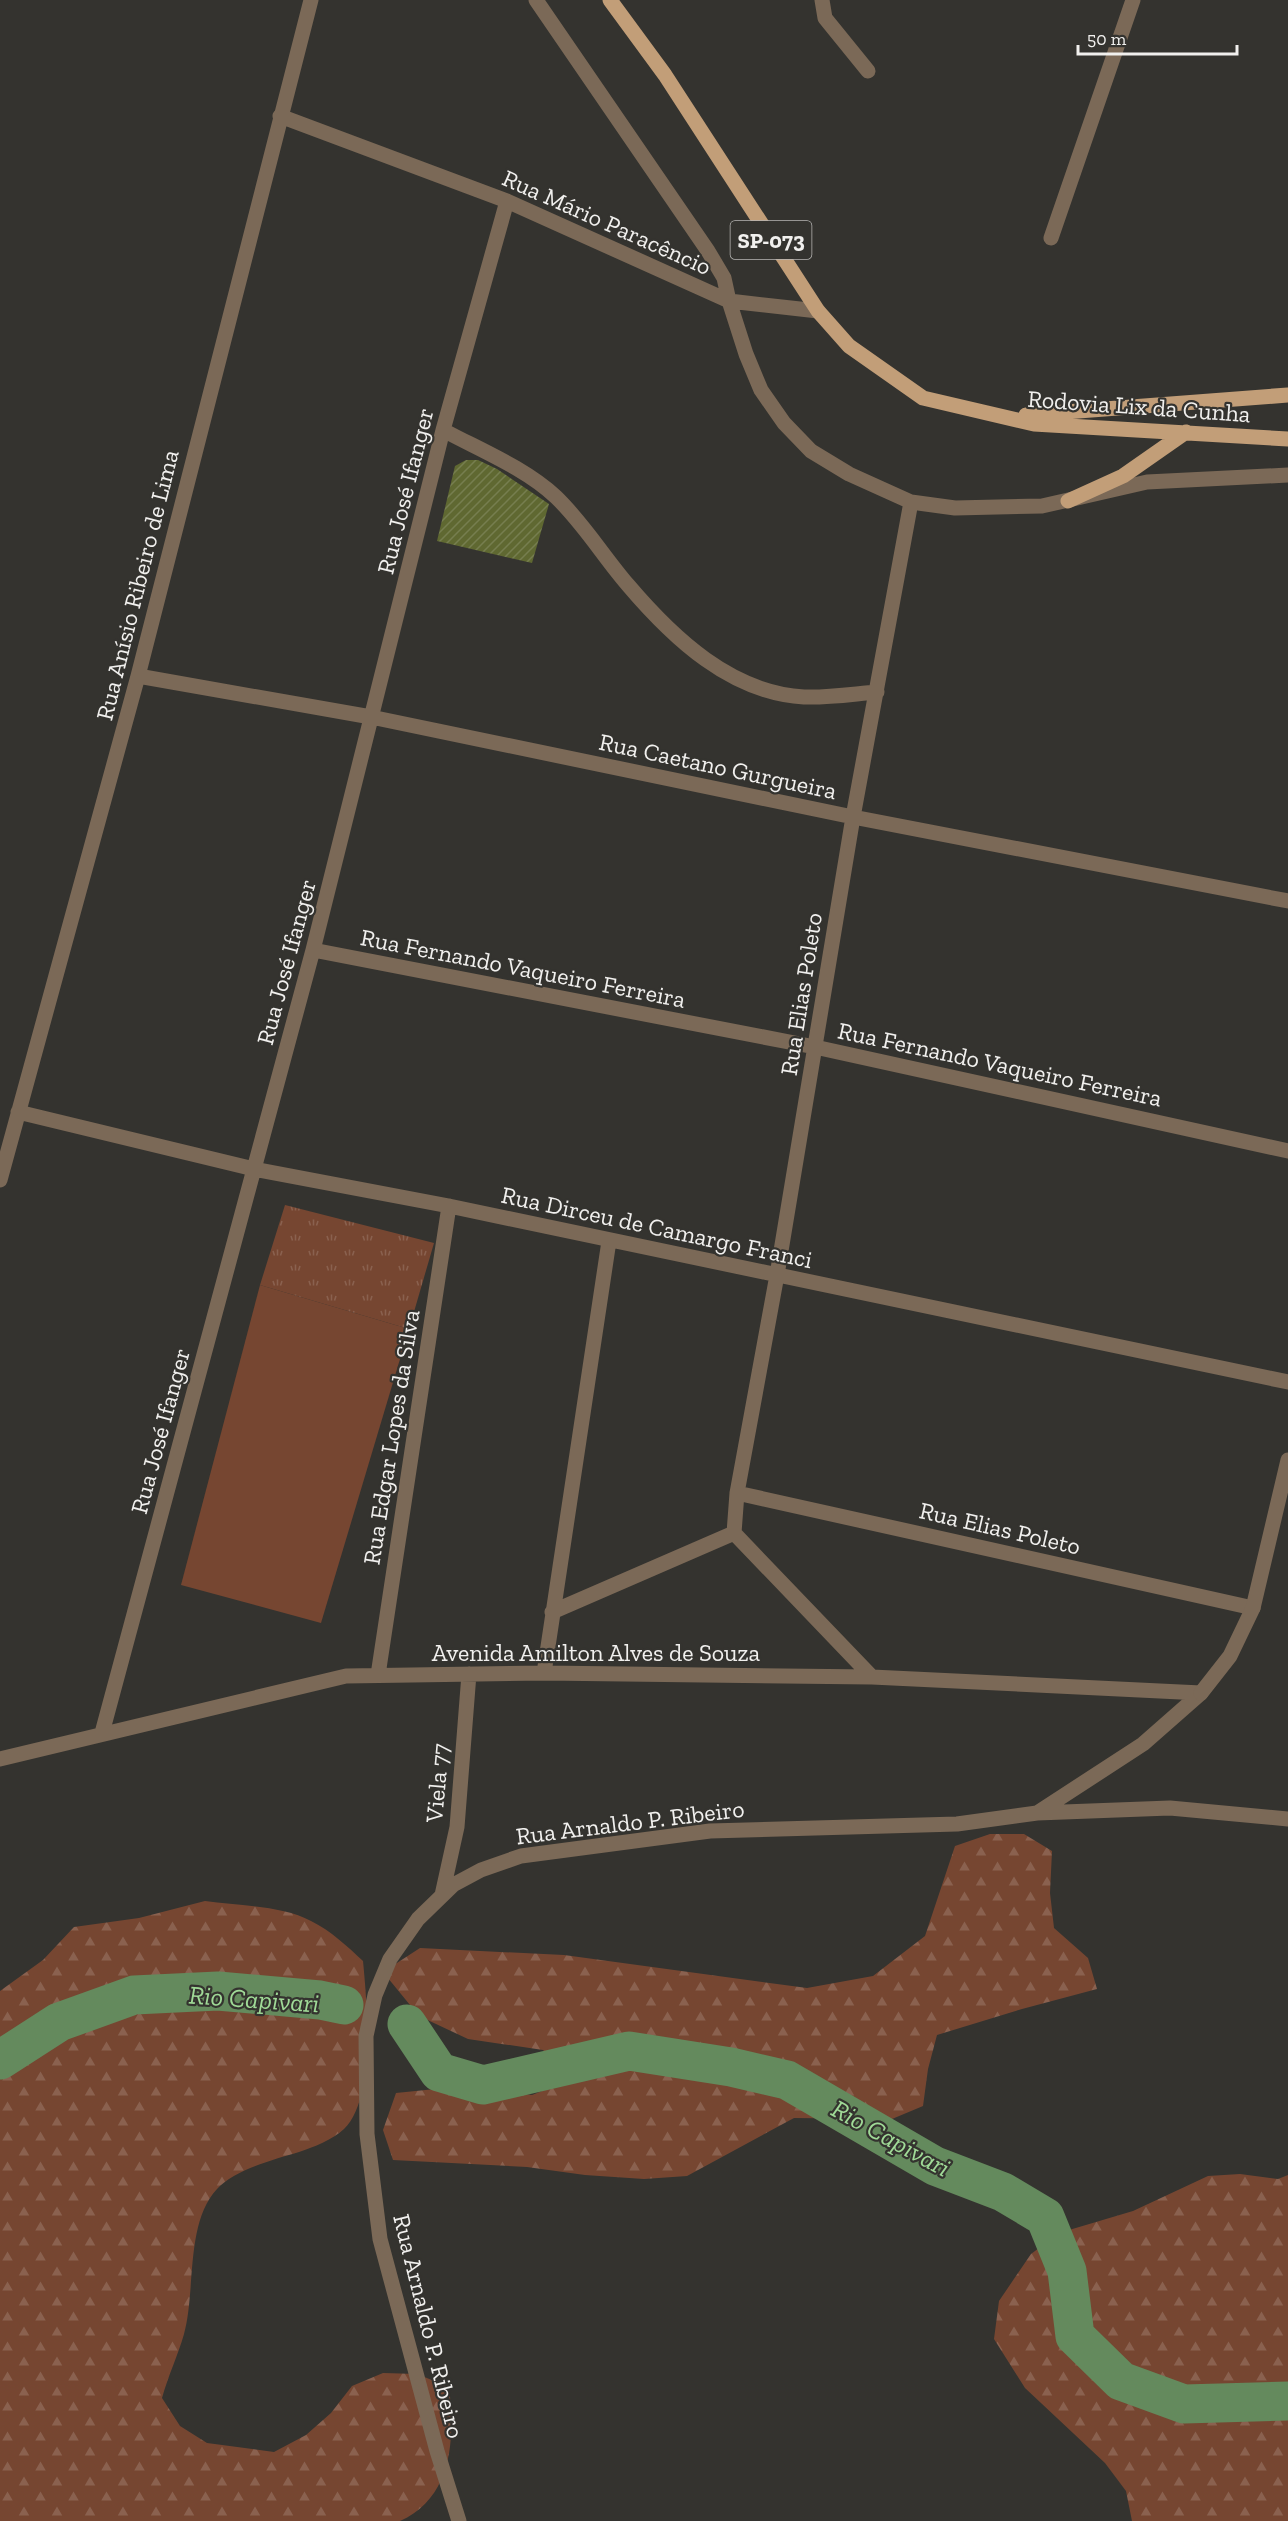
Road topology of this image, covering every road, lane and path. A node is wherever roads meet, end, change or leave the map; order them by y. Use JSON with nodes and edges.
{"nodes":[{"id":1,"x":311,"y":0,"type":"edge"},
{"id":2,"x":536,"y":0,"type":"edge"},
{"id":3,"x":610,"y":0,"type":"edge"},
{"id":4,"x":822,"y":0,"type":"edge"},
{"id":5,"x":1133,"y":0,"type":"edge"},
{"id":6,"x":868,"y":71,"type":"dead end"},
{"id":7,"x":280,"y":116,"type":"junction"},
{"id":8,"x":507,"y":201,"type":"junction"},
{"id":9,"x":1051,"y":238,"type":"dead end"},
{"id":10,"x":729,"y":301,"type":"junction"},
{"id":11,"x":818,"y":311,"type":"junction"},
{"id":12,"x":1288,"y":395,"type":"edge"},
{"id":13,"x":987,"y":414,"type":"junction"},
{"id":14,"x":443,"y":430,"type":"junction"},
{"id":15,"x":1186,"y":432,"type":"junction"},
{"id":16,"x":1288,"y":439,"type":"edge"},
{"id":17,"x":1288,"y":475,"type":"edge"},
{"id":18,"x":1068,"y":501,"type":"junction"},
{"id":19,"x":911,"y":502,"type":"junction"},
{"id":20,"x":138,"y":676,"type":"junction"},
{"id":21,"x":877,"y":692,"type":"junction"},
{"id":22,"x":371,"y":717,"type":"junction"},
{"id":23,"x":853,"y":817,"type":"junction"},
{"id":24,"x":1288,"y":901,"type":"edge"},
{"id":25,"x":313,"y":950,"type":"junction"},
{"id":26,"x":815,"y":1047,"type":"junction"},
{"id":27,"x":18,"y":1112,"type":"junction"},
{"id":28,"x":1288,"y":1150,"type":"edge"},
{"id":29,"x":254,"y":1169,"type":"junction"},
{"id":30,"x":0,"y":1180,"type":"edge"},
{"id":31,"x":449,"y":1206,"type":"junction"},
{"id":32,"x":609,"y":1241,"type":"junction"},
{"id":33,"x":777,"y":1275,"type":"junction"},
{"id":34,"x":1288,"y":1382,"type":"edge"},
{"id":35,"x":1288,"y":1460,"type":"edge"},
{"id":36,"x":737,"y":1493,"type":"junction"},
{"id":37,"x":734,"y":1533,"type":"junction"},
{"id":38,"x":1253,"y":1608,"type":"junction"},
{"id":39,"x":552,"y":1612,"type":"junction"},
{"id":40,"x":544,"y":1673,"type":"junction"},
{"id":41,"x":469,"y":1674,"type":"junction"},
{"id":42,"x":378,"y":1675,"type":"junction"},
{"id":43,"x":872,"y":1677,"type":"junction"},
{"id":44,"x":1201,"y":1693,"type":"junction"},
{"id":45,"x":102,"y":1733,"type":"junction"},
{"id":46,"x":0,"y":1759,"type":"edge"},
{"id":47,"x":1037,"y":1813,"type":"junction"},
{"id":48,"x":1288,"y":1819,"type":"edge"},
{"id":49,"x":442,"y":1895,"type":"junction"},
{"id":50,"x":459,"y":2521,"type":"edge"}],
"edges":[{"from":1,"to":7,"type":"street","name":"Rua Anísio Ribeiro de Lima"},
{"from":2,"to":10,"type":"street"},
{"from":3,"to":11,"type":"main road","name":"Rodovia Lix da Cunha","number":"SP-073"},
{"from":4,"to":6,"type":"street"},
{"from":5,"to":9,"type":"street"},
{"from":7,"to":8,"type":"street","name":"Rua Mário Paracêncio"},
{"from":7,"to":20,"type":"street","name":"Rua Anísio Ribeiro de Lima"},
{"from":8,"to":10,"type":"street","name":"Rua Mário Paracêncio"},
{"from":8,"to":14,"type":"street","name":"Rua José Ifanger"},
{"from":10,"to":11,"type":"street"},
{"from":10,"to":19,"type":"street","name":"Rua Mário Paracêncio"},
{"from":11,"to":13,"type":"main road","name":"Rodovia Lix da Cunha","number":"SP-073"},
{"from":12,"to":13,"type":"main road","name":"Rodovia Lix da Cunha","number":"SP-073"},
{"from":13,"to":15,"type":"main road","name":"Rodovia Lix da Cunha","number":"SP-073"},
{"from":14,"to":21,"type":"street"},
{"from":14,"to":22,"type":"street","name":"Rua José Ifanger"},
{"from":15,"to":16,"type":"main road","name":"Rodovia Lix da Cunha","number":"SP-073"},
{"from":15,"to":18,"type":"main road"},
{"from":17,"to":18,"type":"street","name":"Rua Mário Paracêncio"},
{"from":18,"to":19,"type":"street","name":"Rua Mário Paracêncio"},
{"from":19,"to":21,"type":"street","name":"Rua Elias Poleto"},
{"from":20,"to":22,"type":"street","name":"Rua Caetano Gurgueira"},
{"from":20,"to":27,"type":"street","name":"Rua Anísio Ribeiro de Lima"},
{"from":21,"to":23,"type":"street","name":"Rua Elias Poleto"},
{"from":22,"to":23,"type":"street","name":"Rua Caetano Gurgueira"},
{"from":22,"to":25,"type":"street","name":"Rua José Ifanger"},
{"from":23,"to":24,"type":"street","name":"Rua Caetano Gurgueira"},
{"from":23,"to":26,"type":"street","name":"Rua Elias Poleto"},
{"from":25,"to":26,"type":"street","name":"Rua Fernando Vaqueiro Ferreira"},
{"from":25,"to":29,"type":"street","name":"Rua José Ifanger"},
{"from":26,"to":28,"type":"street","name":"Rua Fernando Vaqueiro Ferreira"},
{"from":26,"to":33,"type":"street","name":"Rua Elias Poleto"},
{"from":27,"to":29,"type":"street","name":"Rua Dirceu de Camargo Franci"},
{"from":27,"to":30,"type":"street","name":"Rua Anísio Ribeiro de Lima"},
{"from":29,"to":31,"type":"street","name":"Rua Dirceu de Camargo Franci"},
{"from":29,"to":45,"type":"street","name":"Rua José Ifanger"},
{"from":31,"to":32,"type":"street","name":"Rua Dirceu de Camargo Franci"},
{"from":31,"to":42,"type":"street","name":"Rua Edgar Lopes da Silva"},
{"from":32,"to":33,"type":"street","name":"Rua Dirceu de Camargo Franci"},
{"from":32,"to":39,"type":"street"},
{"from":33,"to":34,"type":"street","name":"Rua Dirceu de Camargo Franci"},
{"from":33,"to":36,"type":"street","name":"Rua Elias Poleto"},
{"from":35,"to":38,"type":"street","name":"Rua Arnaldo P. Ribeiro"},
{"from":36,"to":37,"type":"street","name":"Rua Elias Poleto"},
{"from":36,"to":38,"type":"street","name":"Rua Elias Poleto"},
{"from":37,"to":39,"type":"street"},
{"from":37,"to":43,"type":"street"},
{"from":38,"to":44,"type":"street","name":"Rua Arnaldo P. Ribeiro"},
{"from":39,"to":40,"type":"street"},
{"from":40,"to":41,"type":"street","name":"Avenida Amilton Alves de Souza"},
{"from":40,"to":43,"type":"street","name":"Avenida Amilton Alves de Souza"},
{"from":41,"to":42,"type":"street","name":"Avenida Amilton Alves de Souza"},
{"from":41,"to":49,"type":"street","name":"Viela 77"},
{"from":42,"to":45,"type":"street","name":"Avenida Amilton Alves de Souza"},
{"from":43,"to":44,"type":"street","name":"Avenida Amilton Alves de Souza"},
{"from":44,"to":47,"type":"street","name":"Rua Arnaldo P. Ribeiro"},
{"from":45,"to":46,"type":"street","name":"Avenida Amilton Alves de Souza"},
{"from":47,"to":48,"type":"street"},
{"from":47,"to":49,"type":"street","name":"Rua Arnaldo P. Ribeiro"},
{"from":49,"to":50,"type":"street","name":"Rua Arnaldo P. Ribeiro"}]}
